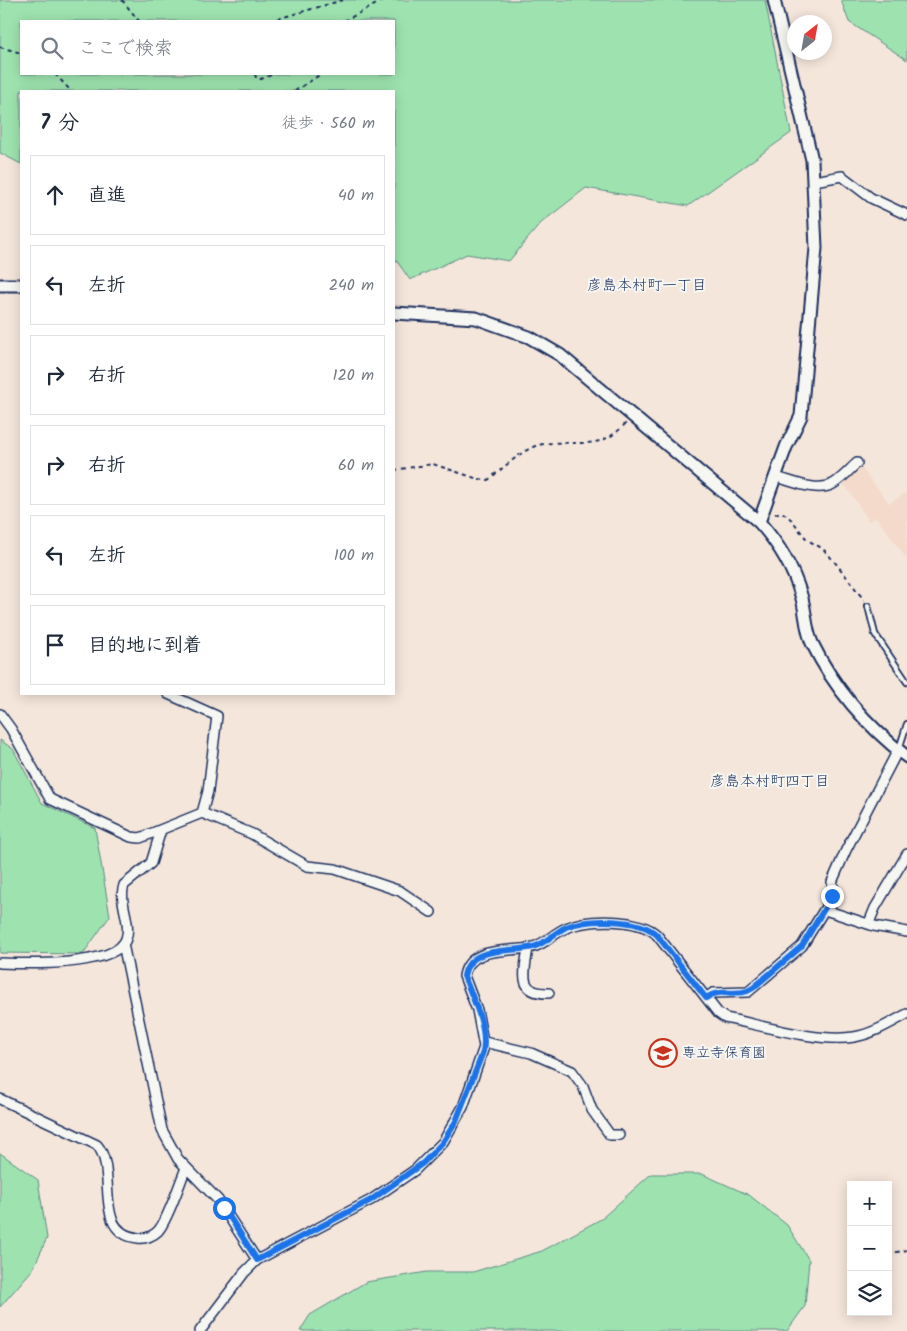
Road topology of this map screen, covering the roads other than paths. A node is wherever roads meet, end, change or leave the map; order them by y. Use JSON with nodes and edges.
{"nodes":[{"id":1,"x":774,"y":0,"type":"edge"},
{"id":2,"x":814,"y":181,"type":"junction"},
{"id":3,"x":907,"y":215,"type":"edge"},
{"id":4,"x":20,"y":284,"type":"edge"},
{"id":5,"x":0,"y":285,"type":"edge"},
{"id":6,"x":395,"y":312,"type":"edge"},
{"id":7,"x":857,"y":463,"type":"dead end"},
{"id":8,"x":776,"y":477,"type":"junction"},
{"id":9,"x":759,"y":522,"type":"junction"},
{"id":10,"x":868,"y":606,"type":"road end"},
{"id":11,"x":907,"y":682,"type":"edge"},
{"id":12,"x":170,"y":695,"type":"edge"},
{"id":13,"x":0,"y":714,"type":"edge"},
{"id":14,"x":907,"y":724,"type":"edge"},
{"id":15,"x":903,"y":754,"type":"edge"},
{"id":16,"x":202,"y":813,"type":"junction"},
{"id":17,"x":162,"y":830,"type":"junction"},
{"id":18,"x":907,"y":854,"type":"edge"},
{"id":19,"x":825,"y":910,"type":"junction"},
{"id":20,"x":431,"y":912,"type":"dead end"},
{"id":21,"x":869,"y":923,"type":"junction"},
{"id":22,"x":907,"y":932,"type":"edge"},
{"id":23,"x":122,"y":944,"type":"junction"},
{"id":24,"x":528,"y":948,"type":"junction"},
{"id":25,"x":0,"y":962,"type":"edge"},
{"id":26,"x":549,"y":993,"type":"dead end"},
{"id":27,"x":706,"y":998,"type":"junction"},
{"id":28,"x":907,"y":1014,"type":"edge"},
{"id":29,"x":484,"y":1042,"type":"junction"},
{"id":30,"x":0,"y":1098,"type":"edge"},
{"id":31,"x":619,"y":1136,"type":"dead end"},
{"id":32,"x":186,"y":1168,"type":"junction"},
{"id":33,"x":257,"y":1260,"type":"junction"},
{"id":34,"x":200,"y":1331,"type":"edge"}],
"edges":[{"from":1,"to":2,"type":"street"},
{"from":2,"to":3,"type":"street"},
{"from":2,"to":8,"type":"street"},
{"from":4,"to":5,"type":"street"},
{"from":6,"to":9,"type":"street"},
{"from":7,"to":8,"type":"street"},
{"from":8,"to":9,"type":"street"},
{"from":9,"to":15,"type":"street"},
{"from":10,"to":11,"type":"lane"},
{"from":12,"to":16,"type":"street"},
{"from":13,"to":17,"type":"street"},
{"from":14,"to":15,"type":"lane"},
{"from":15,"to":19,"type":"street"},
{"from":16,"to":17,"type":"street"},
{"from":16,"to":20,"type":"street"},
{"from":17,"to":23,"type":"street"},
{"from":18,"to":21,"type":"street"},
{"from":19,"to":21,"type":"street"},
{"from":19,"to":27,"type":"street"},
{"from":21,"to":22,"type":"street"},
{"from":23,"to":25,"type":"street"},
{"from":23,"to":32,"type":"street"},
{"from":24,"to":26,"type":"street"},
{"from":24,"to":27,"type":"street"},
{"from":24,"to":29,"type":"street"},
{"from":27,"to":28,"type":"street"},
{"from":29,"to":31,"type":"street"},
{"from":29,"to":33,"type":"street"},
{"from":30,"to":32,"type":"street"},
{"from":32,"to":33,"type":"street"},
{"from":33,"to":34,"type":"street"}]}
